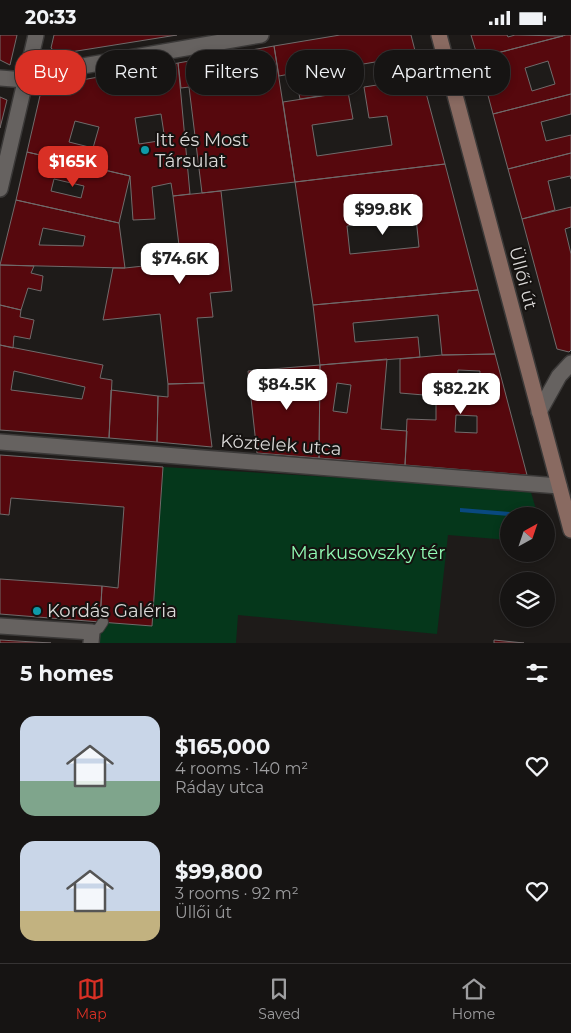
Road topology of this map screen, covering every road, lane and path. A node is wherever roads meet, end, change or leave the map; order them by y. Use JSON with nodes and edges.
{"nodes":[{"id":1,"x":36,"y":35,"type":"edge"},
{"id":2,"x":261,"y":35,"type":"edge"},
{"id":3,"x":439,"y":35,"type":"edge"},
{"id":4,"x":32,"y":50,"type":"edge"},
{"id":5,"x":86,"y":65,"type":"edge"},
{"id":6,"x":0,"y":78,"type":"edge"},
{"id":7,"x":15,"y":79,"type":"edge"},
{"id":8,"x":22,"y":95,"type":"edge"},
{"id":9,"x":0,"y":189,"type":"edge"},
{"id":10,"x":571,"y":363,"type":"edge"},
{"id":11,"x":539,"y":412,"type":"junction"},
{"id":12,"x":0,"y":442,"type":"edge"},
{"id":13,"x":559,"y":486,"type":"junction"},
{"id":14,"x":571,"y":530,"type":"edge"},
{"id":15,"x":0,"y":626,"type":"edge"},
{"id":16,"x":95,"y":632,"type":"edge"}],
"edges":[{"from":1,"to":4,"type":"street"},
{"from":2,"to":5,"type":"street"},
{"from":3,"to":11,"type":"main road","name":"Üllői út"},
{"from":6,"to":7,"type":"street"},
{"from":8,"to":9,"type":"street"},
{"from":10,"to":11,"type":"street"},
{"from":11,"to":13,"type":"main road","name":"Üllői út"},
{"from":12,"to":13,"type":"street","name":"Köztelek utca"},
{"from":13,"to":14,"type":"main road","name":"Üllői út"},
{"from":15,"to":16,"type":"street"}]}
